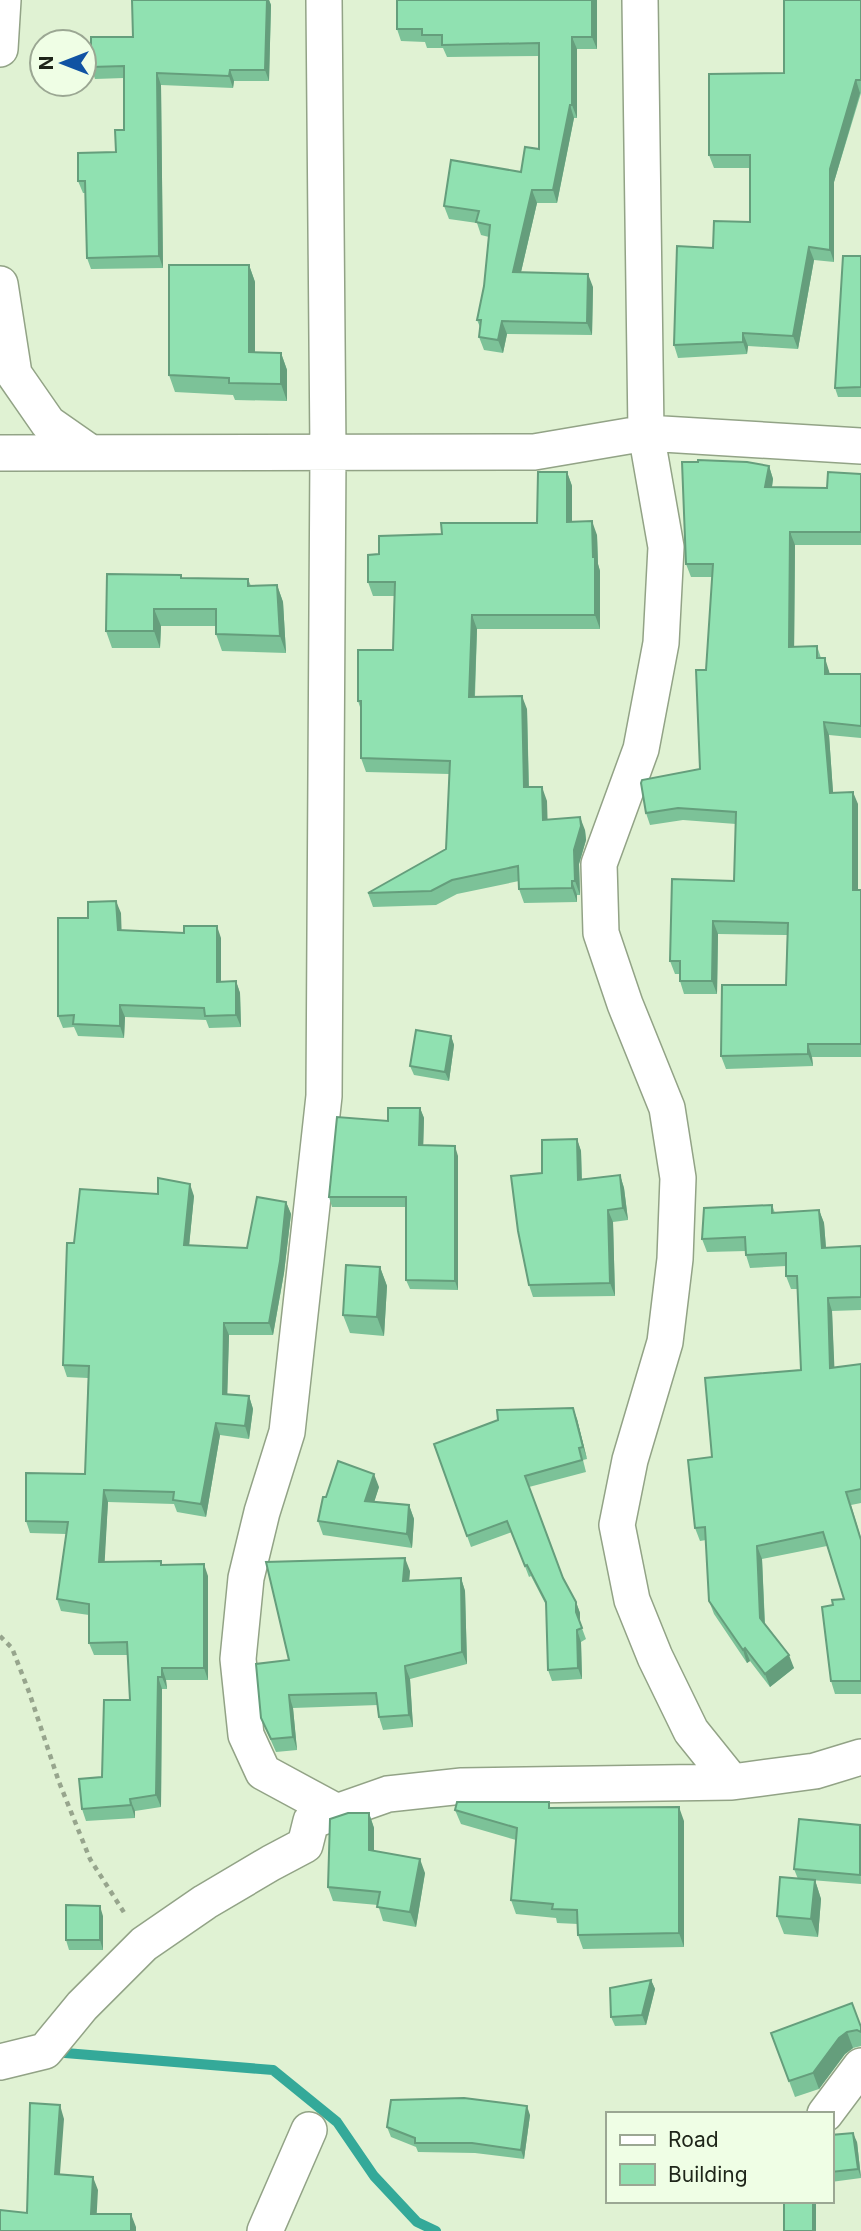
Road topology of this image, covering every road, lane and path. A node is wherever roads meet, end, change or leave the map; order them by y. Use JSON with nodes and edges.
{"nodes":[{"id":1,"x":4,"y":0,"type":"edge"},
{"id":2,"x":324,"y":0,"type":"edge"},
{"id":3,"x":640,"y":0,"type":"edge"},
{"id":4,"x":0,"y":49,"type":"edge"},
{"id":5,"x":0,"y":284,"type":"edge"},
{"id":6,"x":646,"y":433,"type":"junction"},
{"id":7,"x":861,"y":446,"type":"edge"},
{"id":8,"x":328,"y":452,"type":"junction"},
{"id":9,"x":0,"y":453,"type":"edge"},
{"id":10,"x":91,"y":453,"type":"junction"},
{"id":11,"x":0,"y":1636,"type":"edge"},
{"id":12,"x":861,"y":1757,"type":"edge"},
{"id":13,"x":732,"y":1782,"type":"junction"},
{"id":14,"x":337,"y":1812,"type":"junction"},
{"id":15,"x":144,"y":1944,"type":"junction"},
{"id":16,"x":0,"y":2062,"type":"edge"},
{"id":17,"x":861,"y":2066,"type":"edge"},
{"id":18,"x":826,"y":2112,"type":"edge"},
{"id":19,"x":309,"y":2130,"type":"dead end"},
{"id":20,"x":265,"y":2231,"type":"edge"}],
"edges":[{"from":1,"to":4,"type":"street"},
{"from":2,"to":8,"type":"street"},
{"from":3,"to":6,"type":"street"},
{"from":5,"to":10,"type":"street"},
{"from":6,"to":7,"type":"street"},
{"from":6,"to":8,"type":"street"},
{"from":6,"to":13,"type":"street"},
{"from":8,"to":10,"type":"street"},
{"from":8,"to":14,"type":"street"},
{"from":9,"to":10,"type":"street"},
{"from":11,"to":15,"type":"path"},
{"from":12,"to":13,"type":"street"},
{"from":13,"to":14,"type":"street"},
{"from":14,"to":15,"type":"street"},
{"from":15,"to":16,"type":"street"},
{"from":17,"to":18,"type":"street"},
{"from":19,"to":20,"type":"street"}]}
